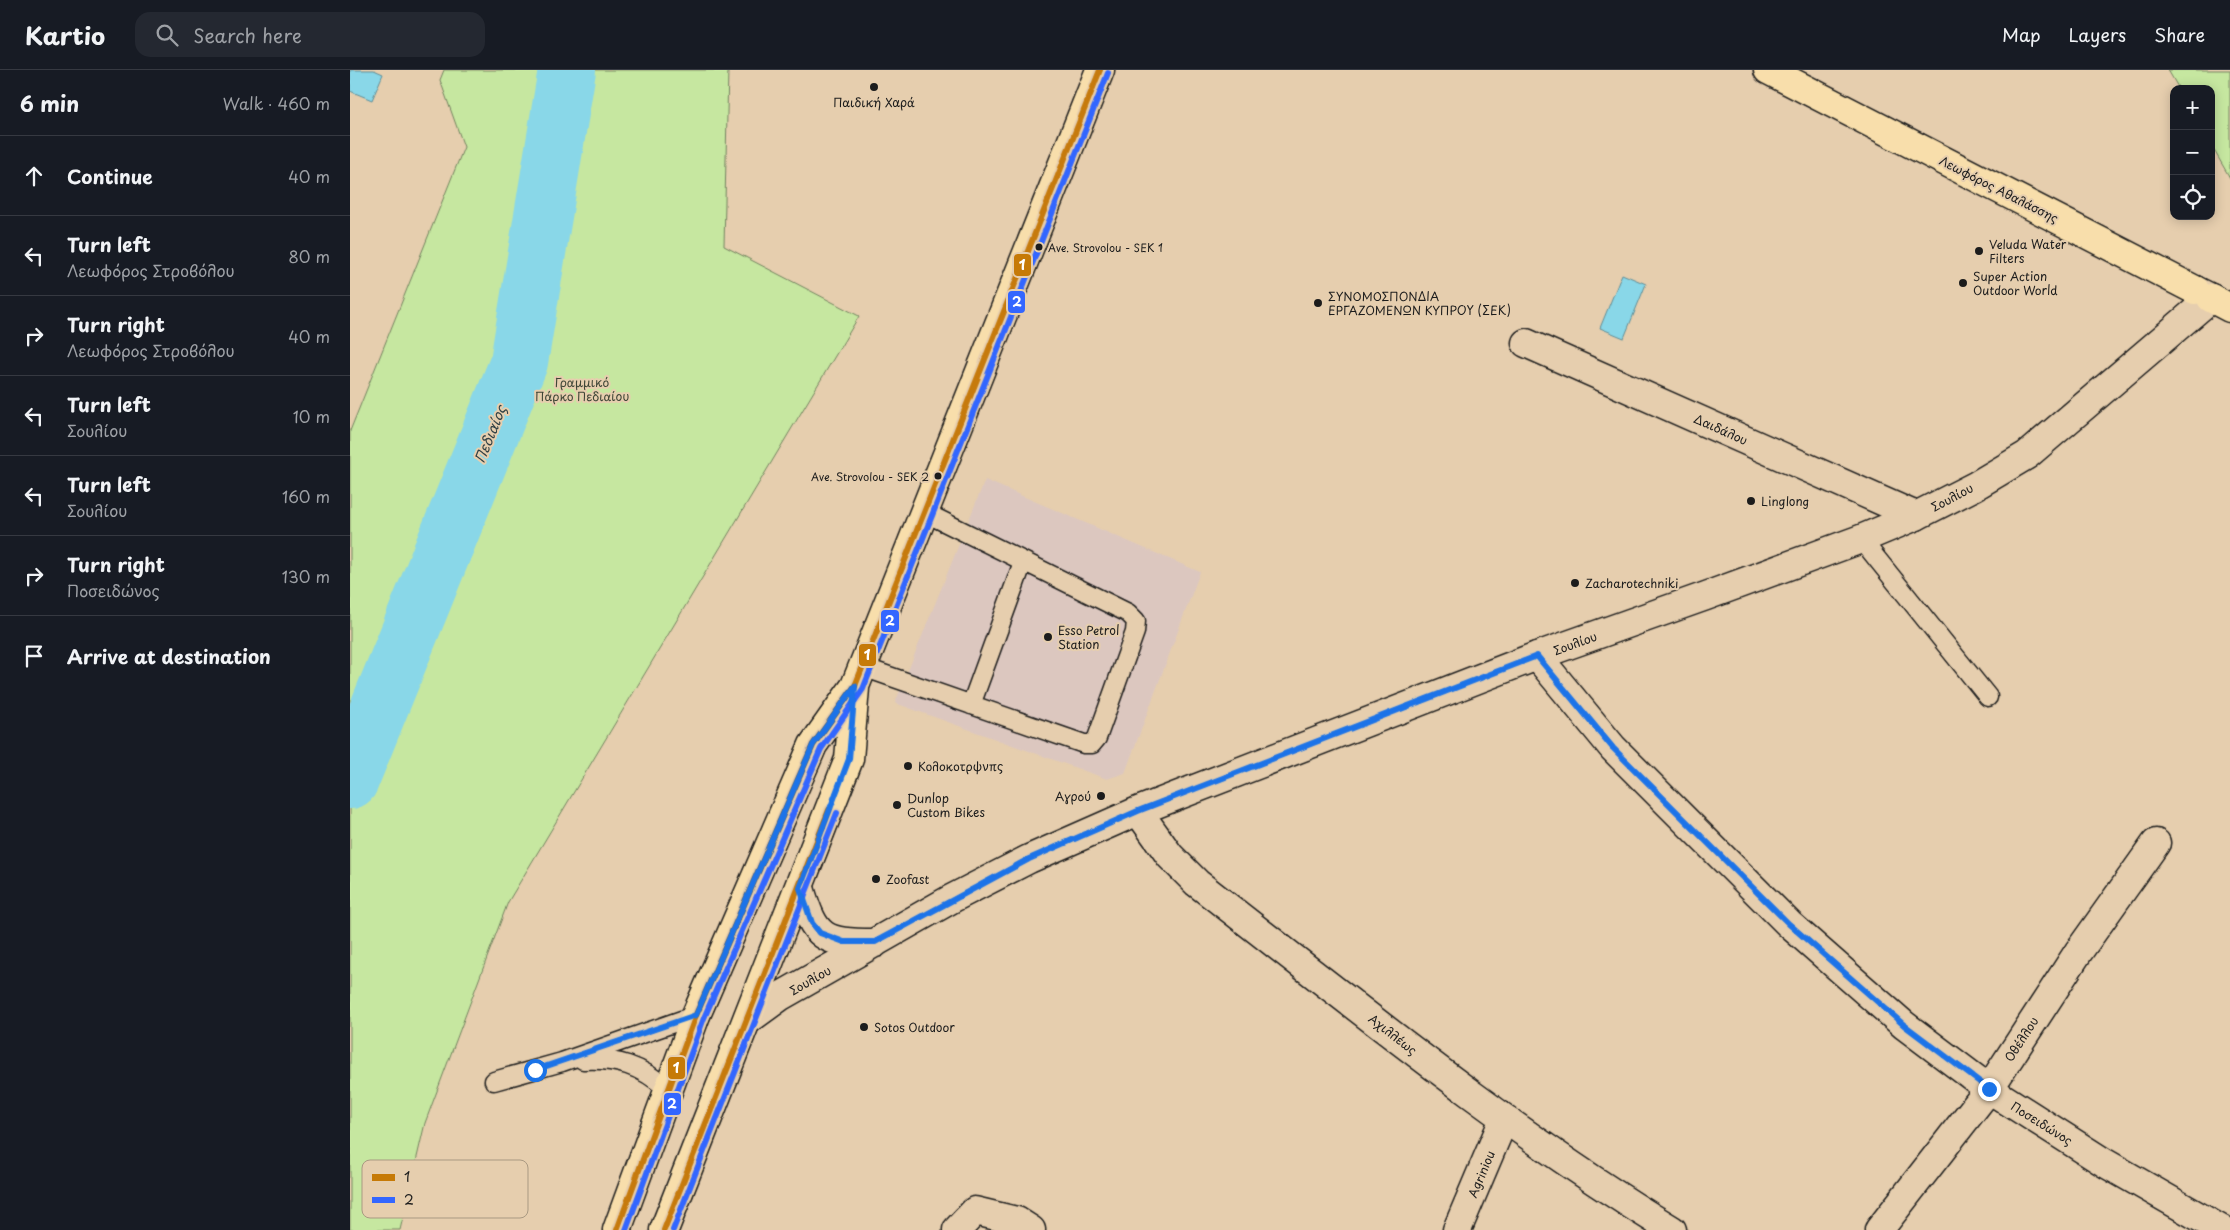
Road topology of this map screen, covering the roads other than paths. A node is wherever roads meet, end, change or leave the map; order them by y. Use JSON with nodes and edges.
{"nodes":[{"id":1,"x":1100,"y":70,"type":"edge"},
{"id":2,"x":1768,"y":70,"type":"edge"},
{"id":3,"x":2212,"y":299,"type":"edge"},
{"id":4,"x":1526,"y":343,"type":"dead end"},
{"id":5,"x":924,"y":512,"type":"junction"},
{"id":6,"x":1916,"y":516,"type":"junction"},
{"id":7,"x":1861,"y":539,"type":"junction"},
{"id":8,"x":1023,"y":562,"type":"junction"},
{"id":9,"x":1537,"y":656,"type":"junction"},
{"id":10,"x":859,"y":676,"type":"junction"},
{"id":11,"x":1988,"y":697,"type":"dead end"},
{"id":12,"x":971,"y":705,"type":"junction"},
{"id":13,"x":1138,"y":811,"type":"junction"},
{"id":14,"x":2156,"y":843,"type":"dead end"},
{"id":15,"x":800,"y":888,"type":"junction"},
{"id":16,"x":875,"y":942,"type":"junction"},
{"id":17,"x":696,"y":1015,"type":"junction"},
{"id":18,"x":748,"y":1020,"type":"junction"},
{"id":19,"x":562,"y":1062,"type":"junction"},
{"id":20,"x":494,"y":1081,"type":"dead end"},
{"id":21,"x":667,"y":1089,"type":"junction"},
{"id":22,"x":1989,"y":1089,"type":"junction"},
{"id":23,"x":1504,"y":1119,"type":"junction"},
{"id":24,"x":2230,"y":1218,"type":"edge"},
{"id":25,"x":617,"y":1230,"type":"edge"},
{"id":26,"x":664,"y":1230,"type":"edge"},
{"id":27,"x":957,"y":1230,"type":"edge"},
{"id":28,"x":1031,"y":1230,"type":"edge"},
{"id":29,"x":1457,"y":1230,"type":"edge"},
{"id":30,"x":1672,"y":1230,"type":"edge"},
{"id":31,"x":1879,"y":1230,"type":"edge"},
{"id":32,"x":2222,"y":1230,"type":"edge"}],
"edges":[{"from":1,"to":5,"type":"main road"},
{"from":2,"to":3,"type":"main road","name":"Λεωφόρος Αθαλάσσης"},
{"from":3,"to":6,"type":"street","name":"Σουλίου"},
{"from":4,"to":6,"type":"street","name":"Δαιδάλου"},
{"from":5,"to":8,"type":"lane"},
{"from":5,"to":10,"type":"main road"},
{"from":6,"to":7,"type":"street","name":"Σουλίου"},
{"from":7,"to":9,"type":"street","name":"Σουλίου"},
{"from":7,"to":11,"type":"lane"},
{"from":8,"to":12,"type":"lane"},
{"from":8,"to":12,"type":"lane"},
{"from":9,"to":13,"type":"street","name":"Σουλίου"},
{"from":9,"to":22,"type":"street","name":"Ποσειδώνος"},
{"from":10,"to":12,"type":"lane"},
{"from":10,"to":15,"type":"main road"},
{"from":10,"to":17,"type":"main road"},
{"from":13,"to":16,"type":"street","name":"Σουλίου"},
{"from":13,"to":23,"type":"street","name":"Αχιλλέως"},
{"from":14,"to":22,"type":"street","name":"Οθέλλου"},
{"from":15,"to":16,"type":"street","name":"Σουλίου"},
{"from":15,"to":18,"type":"main road"},
{"from":16,"to":18,"type":"street","name":"Σουλίου"},
{"from":17,"to":19,"type":"lane"},
{"from":17,"to":21,"type":"main road"},
{"from":18,"to":26,"type":"main road"},
{"from":19,"to":20,"type":"lane"},
{"from":19,"to":21,"type":"lane"},
{"from":21,"to":25,"type":"main road"},
{"from":22,"to":31,"type":"street","name":"Οθέλλου"},
{"from":22,"to":32,"type":"street","name":"Ποσειδώνος"},
{"from":23,"to":29,"type":"street","name":"Agriniou"},
{"from":23,"to":30,"type":"street","name":"Αχιλλέως"},
{"from":24,"to":32,"type":"street"},
{"from":27,"to":28,"type":"street"}]}
